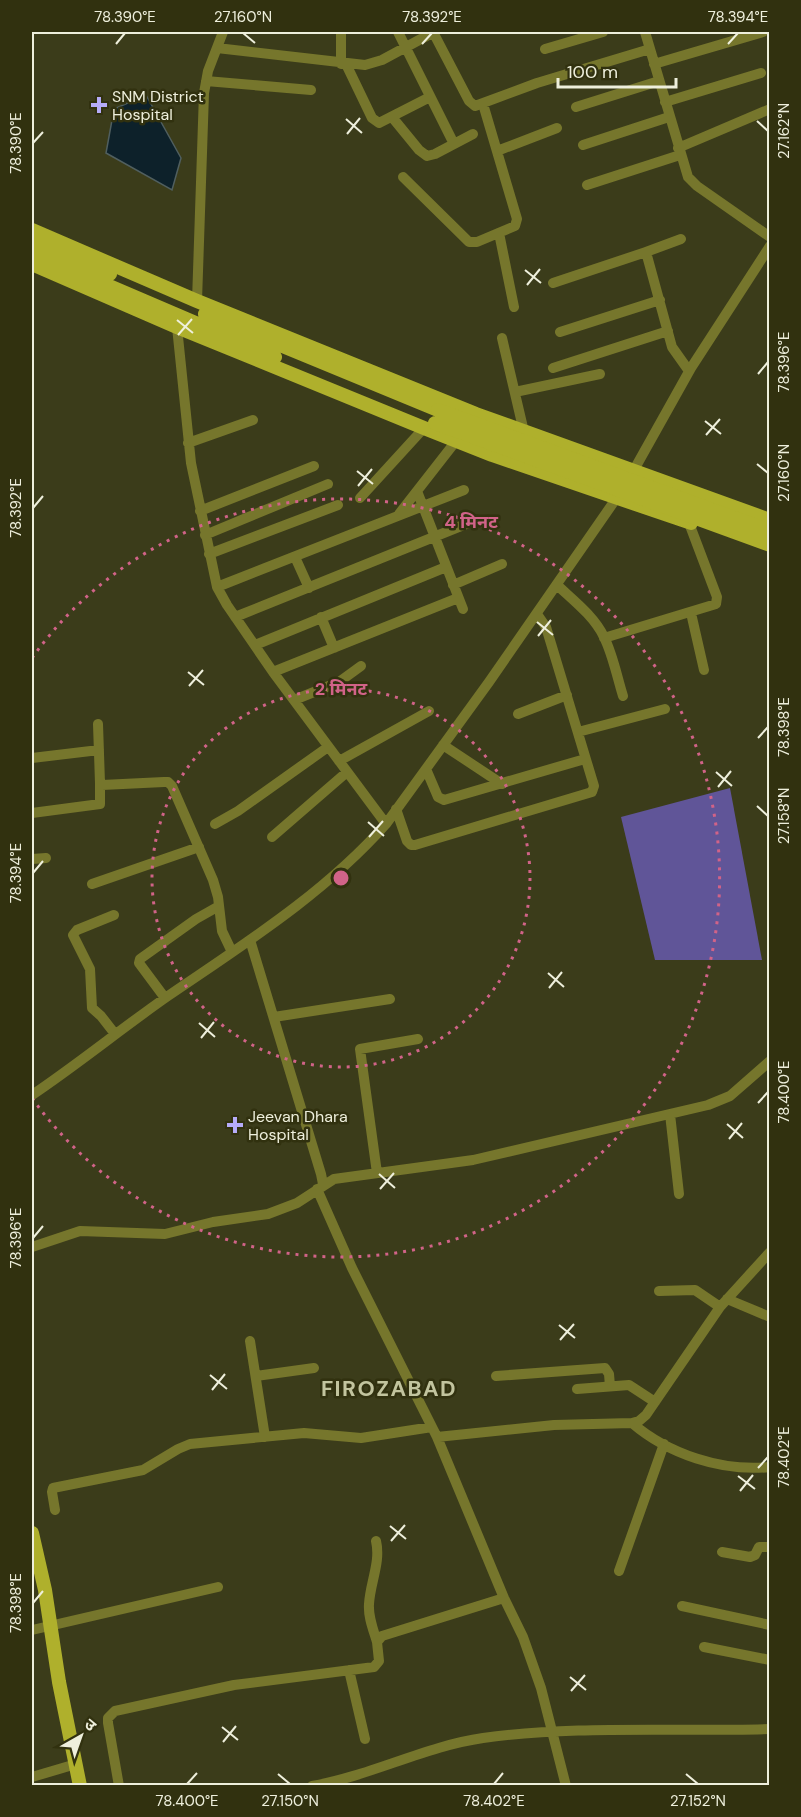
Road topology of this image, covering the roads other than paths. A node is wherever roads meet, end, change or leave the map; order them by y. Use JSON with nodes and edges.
{"nodes":[{"id":1,"x":223,"y":32,"type":"edge"},
{"id":2,"x":341,"y":32,"type":"edge"},
{"id":3,"x":398,"y":32,"type":"edge"},
{"id":4,"x":433,"y":32,"type":"edge"},
{"id":5,"x":603,"y":32,"type":"edge"},
{"id":6,"x":645,"y":32,"type":"edge"},
{"id":7,"x":764,"y":32,"type":"edge"},
{"id":8,"x":406,"y":47,"type":"junction"},
{"id":9,"x":217,"y":48,"type":"junction"},
{"id":10,"x":545,"y":49,"type":"dead end"},
{"id":11,"x":650,"y":49,"type":"junction"},
{"id":12,"x":344,"y":64,"type":"junction"},
{"id":13,"x":654,"y":64,"type":"junction"},
{"id":14,"x":762,"y":73,"type":"dead end"},
{"id":15,"x":206,"y":81,"type":"junction"},
{"id":16,"x":659,"y":81,"type":"junction"},
{"id":17,"x":311,"y":90,"type":"dead end"},
{"id":18,"x":430,"y":97,"type":"junction"},
{"id":19,"x":665,"y":102,"type":"junction"},
{"id":20,"x":483,"y":104,"type":"junction"},
{"id":21,"x":576,"y":107,"type":"dead end"},
{"id":22,"x":770,"y":108,"type":"edge"},
{"id":23,"x":392,"y":117,"type":"junction"},
{"id":24,"x":669,"y":117,"type":"junction"},
{"id":25,"x":557,"y":128,"type":"dead end"},
{"id":26,"x":473,"y":134,"type":"dead end"},
{"id":27,"x":454,"y":144,"type":"junction"},
{"id":28,"x":583,"y":145,"type":"dead end"},
{"id":29,"x":497,"y":151,"type":"junction"},
{"id":30,"x":679,"y":152,"type":"junction"},
{"id":31,"x":403,"y":177,"type":"dead end"},
{"id":32,"x":587,"y":185,"type":"dead end"},
{"id":33,"x":32,"y":230,"type":"edge"},
{"id":34,"x":499,"y":233,"type":"junction"},
{"id":35,"x":770,"y":237,"type":"edge"},
{"id":36,"x":681,"y":239,"type":"dead end"},
{"id":37,"x":32,"y":240,"type":"edge"},
{"id":38,"x":770,"y":246,"type":"edge"},
{"id":39,"x":646,"y":252,"type":"junction"},
{"id":40,"x":32,"y":253,"type":"edge"},
{"id":41,"x":32,"y":264,"type":"edge"},
{"id":42,"x":553,"y":283,"type":"dead end"},
{"id":43,"x":660,"y":300,"type":"junction"},
{"id":44,"x":197,"y":302,"type":"junction"},
{"id":45,"x":514,"y":307,"type":"dead end"},
{"id":46,"x":177,"y":327,"type":"junction"},
{"id":47,"x":668,"y":331,"type":"junction"},
{"id":48,"x":560,"y":332,"type":"dead end"},
{"id":49,"x":502,"y":338,"type":"dead end"},
{"id":50,"x":553,"y":368,"type":"dead end"},
{"id":51,"x":689,"y":371,"type":"junction"},
{"id":52,"x":600,"y":374,"type":"dead end"},
{"id":53,"x":515,"y":393,"type":"junction"},
{"id":54,"x":253,"y":420,"type":"dead end"},
{"id":55,"x":432,"y":420,"type":"junction"},
{"id":56,"x":524,"y":432,"type":"junction"},
{"id":57,"x":456,"y":441,"type":"junction"},
{"id":58,"x":188,"y":443,"type":"junction"},
{"id":59,"x":314,"y":466,"type":"dead end"},
{"id":60,"x":633,"y":471,"type":"junction"},
{"id":61,"x":328,"y":484,"type":"dead end"},
{"id":62,"x":465,"y":490,"type":"dead end"},
{"id":63,"x":417,"y":491,"type":"junction"},
{"id":64,"x":360,"y":498,"type":"dead end"},
{"id":65,"x":618,"y":498,"type":"junction"},
{"id":66,"x":338,"y":505,"type":"dead end"},
{"id":67,"x":422,"y":505,"type":"junction"},
{"id":68,"x":200,"y":512,"type":"junction"},
{"id":69,"x":399,"y":515,"type":"junction"},
{"id":70,"x":476,"y":520,"type":"dead end"},
{"id":71,"x":770,"y":520,"type":"edge"},
{"id":72,"x":689,"y":523,"type":"junction"},
{"id":73,"x":770,"y":531,"type":"edge"},
{"id":74,"x":205,"y":535,"type":"junction"},
{"id":75,"x":435,"y":536,"type":"junction"},
{"id":76,"x":770,"y":544,"type":"edge"},
{"id":77,"x":770,"y":550,"type":"edge"},
{"id":78,"x":209,"y":554,"type":"junction"},
{"id":79,"x":295,"y":557,"type":"junction"},
{"id":80,"x":502,"y":564,"type":"dead end"},
{"id":81,"x":446,"y":567,"type":"junction"},
{"id":82,"x":453,"y":585,"type":"junction"},
{"id":83,"x":557,"y":585,"type":"junction"},
{"id":84,"x":217,"y":587,"type":"junction"},
{"id":85,"x":309,"y":588,"type":"junction"},
{"id":86,"x":458,"y":598,"type":"junction"},
{"id":87,"x":463,"y":609,"type":"dead end"},
{"id":88,"x":691,"y":613,"type":"junction"},
{"id":89,"x":537,"y":614,"type":"junction"},
{"id":90,"x":235,"y":617,"type":"junction"},
{"id":91,"x":321,"y":617,"type":"junction"},
{"id":92,"x":604,"y":638,"type":"junction"},
{"id":93,"x":255,"y":645,"type":"junction"},
{"id":94,"x":334,"y":648,"type":"junction"},
{"id":95,"x":361,"y":666,"type":"dead end"},
{"id":96,"x":704,"y":670,"type":"dead end"},
{"id":97,"x":273,"y":672,"type":"junction"},
{"id":98,"x":567,"y":695,"type":"junction"},
{"id":99,"x":623,"y":696,"type":"dead end"},
{"id":100,"x":294,"y":700,"type":"junction"},
{"id":101,"x":665,"y":708,"type":"dead end"},
{"id":102,"x":429,"y":711,"type":"dead end"},
{"id":103,"x":518,"y":714,"type":"dead end"},
{"id":104,"x":98,"y":724,"type":"dead end"},
{"id":105,"x":578,"y":732,"type":"junction"},
{"id":106,"x":443,"y":745,"type":"junction"},
{"id":107,"x":328,"y":747,"type":"junction"},
{"id":108,"x":99,"y":750,"type":"junction"},
{"id":109,"x":32,"y":758,"type":"edge"},
{"id":110,"x":585,"y":759,"type":"junction"},
{"id":111,"x":339,"y":761,"type":"junction"},
{"id":112,"x":426,"y":769,"type":"junction"},
{"id":113,"x":347,"y":772,"type":"junction"},
{"id":114,"x":100,"y":783,"type":"junction"},
{"id":115,"x":502,"y":784,"type":"junction"},
{"id":116,"x":396,"y":809,"type":"junction"},
{"id":117,"x":32,"y":813,"type":"edge"},
{"id":118,"x":215,"y":824,"type":"dead end"},
{"id":119,"x":386,"y":825,"type":"junction"},
{"id":120,"x":272,"y":837,"type":"dead end"},
{"id":121,"x":199,"y":847,"type":"junction"},
{"id":122,"x":45,"y":858,"type":"dead end"},
{"id":123,"x":32,"y":859,"type":"edge"},
{"id":124,"x":92,"y":884,"type":"dead end"},
{"id":125,"x":219,"y":906,"type":"junction"},
{"id":126,"x":114,"y":915,"type":"dead end"},
{"id":127,"x":250,"y":940,"type":"junction"},
{"id":128,"x":232,"y":952,"type":"junction"},
{"id":129,"x":165,"y":998,"type":"junction"},
{"id":130,"x":390,"y":999,"type":"dead end"},
{"id":131,"x":274,"y":1017,"type":"junction"},
{"id":132,"x":115,"y":1035,"type":"junction"},
{"id":133,"x":418,"y":1039,"type":"dead end"},
{"id":134,"x":770,"y":1061,"type":"edge"},
{"id":135,"x":32,"y":1095,"type":"edge"},
{"id":136,"x":670,"y":1114,"type":"junction"},
{"id":137,"x":377,"y":1173,"type":"junction"},
{"id":138,"x":320,"y":1187,"type":"junction"},
{"id":139,"x":678,"y":1194,"type":"dead end"},
{"id":140,"x":32,"y":1247,"type":"edge"},
{"id":141,"x":770,"y":1252,"type":"edge"},
{"id":142,"x":659,"y":1291,"type":"dead end"},
{"id":143,"x":723,"y":1303,"type":"junction"},
{"id":144,"x":770,"y":1317,"type":"edge"},
{"id":145,"x":250,"y":1341,"type":"dead end"},
{"id":146,"x":314,"y":1368,"type":"dead end"},
{"id":147,"x":256,"y":1376,"type":"junction"},
{"id":148,"x":496,"y":1376,"type":"dead end"},
{"id":149,"x":610,"y":1386,"type":"junction"},
{"id":150,"x":577,"y":1389,"type":"dead end"},
{"id":151,"x":655,"y":1402,"type":"junction"},
{"id":152,"x":632,"y":1423,"type":"junction"},
{"id":153,"x":435,"y":1432,"type":"junction"},
{"id":154,"x":265,"y":1437,"type":"junction"},
{"id":155,"x":664,"y":1444,"type":"junction"},
{"id":156,"x":770,"y":1467,"type":"edge"},
{"id":157,"x":55,"y":1510,"type":"dead end"},
{"id":158,"x":32,"y":1536,"type":"edge"},
{"id":159,"x":376,"y":1541,"type":"dead end"},
{"id":160,"x":770,"y":1547,"type":"edge"},
{"id":161,"x":722,"y":1552,"type":"dead end"},
{"id":162,"x":619,"y":1571,"type":"dead end"},
{"id":163,"x":218,"y":1587,"type":"dead end"},
{"id":164,"x":504,"y":1598,"type":"junction"},
{"id":165,"x":682,"y":1606,"type":"dead end"},
{"id":166,"x":770,"y":1625,"type":"edge"},
{"id":167,"x":51,"y":1626,"type":"junction"},
{"id":168,"x":32,"y":1630,"type":"edge"},
{"id":169,"x":377,"y":1642,"type":"junction"},
{"id":170,"x":704,"y":1647,"type":"dead end"},
{"id":171,"x":770,"y":1660,"type":"edge"},
{"id":172,"x":349,"y":1670,"type":"junction"},
{"id":173,"x":770,"y":1729,"type":"edge"},
{"id":174,"x":552,"y":1732,"type":"junction"},
{"id":175,"x":365,"y":1739,"type":"dead end"},
{"id":176,"x":76,"y":1764,"type":"junction"},
{"id":177,"x":32,"y":1778,"type":"edge"},
{"id":178,"x":80,"y":1785,"type":"edge"},
{"id":179,"x":119,"y":1785,"type":"edge"},
{"id":180,"x":312,"y":1785,"type":"edge"},
{"id":181,"x":566,"y":1785,"type":"edge"}],
"edges":[{"from":1,"to":9,"type":"street"},
{"from":2,"to":12,"type":"street"},
{"from":3,"to":8,"type":"street"},
{"from":4,"to":8,"type":"street"},
{"from":4,"to":20,"type":"street"},
{"from":5,"to":10,"type":"street"},
{"from":6,"to":11,"type":"street"},
{"from":7,"to":13,"type":"street"},
{"from":8,"to":12,"type":"street"},
{"from":8,"to":18,"type":"street"},
{"from":9,"to":12,"type":"street"},
{"from":9,"to":15,"type":"street"},
{"from":11,"to":13,"type":"street"},
{"from":11,"to":20,"type":"street"},
{"from":12,"to":23,"type":"street"},
{"from":13,"to":16,"type":"street"},
{"from":14,"to":19,"type":"street"},
{"from":15,"to":17,"type":"street"},
{"from":15,"to":44,"type":"street"},
{"from":16,"to":19,"type":"street"},
{"from":16,"to":21,"type":"street"},
{"from":18,"to":23,"type":"street"},
{"from":18,"to":27,"type":"street"},
{"from":19,"to":24,"type":"street"},
{"from":20,"to":29,"type":"street"},
{"from":22,"to":30,"type":"street"},
{"from":23,"to":27,"type":"street"},
{"from":24,"to":28,"type":"street"},
{"from":24,"to":30,"type":"street"},
{"from":25,"to":29,"type":"street"},
{"from":26,"to":27,"type":"street"},
{"from":29,"to":34,"type":"street"},
{"from":30,"to":32,"type":"street"},
{"from":30,"to":35,"type":"street"},
{"from":31,"to":34,"type":"street"},
{"from":33,"to":44,"type":"main road"},
{"from":34,"to":45,"type":"street"},
{"from":36,"to":39,"type":"street"},
{"from":37,"to":55,"type":"main road"},
{"from":38,"to":51,"type":"street"},
{"from":39,"to":42,"type":"street"},
{"from":39,"to":43,"type":"street"},
{"from":40,"to":55,"type":"main road"},
{"from":41,"to":46,"type":"main road"},
{"from":43,"to":47,"type":"street"},
{"from":43,"to":48,"type":"street"},
{"from":44,"to":56,"type":"main road"},
{"from":46,"to":55,"type":"main road"},
{"from":46,"to":58,"type":"street"},
{"from":47,"to":50,"type":"street"},
{"from":47,"to":51,"type":"street"},
{"from":49,"to":53,"type":"street"},
{"from":51,"to":60,"type":"street"},
{"from":52,"to":53,"type":"street"},
{"from":53,"to":56,"type":"street"},
{"from":54,"to":58,"type":"street"},
{"from":55,"to":57,"type":"main road"},
{"from":55,"to":64,"type":"street"},
{"from":55,"to":73,"type":"main road","bridge":true},
{"from":55,"to":76,"type":"main road","bridge":true},
{"from":56,"to":60,"type":"main road"},
{"from":57,"to":63,"type":"street"},
{"from":57,"to":65,"type":"main road"},
{"from":58,"to":68,"type":"street"},
{"from":59,"to":68,"type":"street"},
{"from":60,"to":65,"type":"street"},
{"from":60,"to":71,"type":"main road"},
{"from":61,"to":74,"type":"street"},
{"from":62,"to":67,"type":"street"},
{"from":63,"to":67,"type":"street"},
{"from":63,"to":69,"type":"street"},
{"from":65,"to":72,"type":"main road"},
{"from":65,"to":83,"type":"street"},
{"from":66,"to":78,"type":"street"},
{"from":67,"to":69,"type":"street"},
{"from":67,"to":75,"type":"street"},
{"from":68,"to":74,"type":"street"},
{"from":69,"to":79,"type":"street"},
{"from":70,"to":75,"type":"street"},
{"from":72,"to":77,"type":"main road"},
{"from":72,"to":88,"type":"street"},
{"from":74,"to":78,"type":"street"},
{"from":75,"to":81,"type":"street"},
{"from":75,"to":85,"type":"street"},
{"from":78,"to":84,"type":"street"},
{"from":79,"to":84,"type":"street"},
{"from":79,"to":85,"type":"street"},
{"from":80,"to":82,"type":"street"},
{"from":81,"to":82,"type":"street"},
{"from":81,"to":91,"type":"street"},
{"from":82,"to":86,"type":"street"},
{"from":83,"to":89,"type":"street"},
{"from":83,"to":92,"type":"street"},
{"from":84,"to":90,"type":"street"},
{"from":85,"to":90,"type":"street"},
{"from":86,"to":87,"type":"street"},
{"from":86,"to":94,"type":"street"},
{"from":88,"to":92,"type":"street"},
{"from":88,"to":96,"type":"street"},
{"from":89,"to":98,"type":"street"},
{"from":89,"to":106,"type":"street"},
{"from":90,"to":93,"type":"street"},
{"from":91,"to":93,"type":"street"},
{"from":91,"to":94,"type":"street"},
{"from":92,"to":99,"type":"street"},
{"from":93,"to":97,"type":"street"},
{"from":94,"to":97,"type":"street"},
{"from":95,"to":100,"type":"street"},
{"from":97,"to":100,"type":"street"},
{"from":98,"to":103,"type":"street"},
{"from":98,"to":105,"type":"street"},
{"from":100,"to":107,"type":"street"},
{"from":101,"to":105,"type":"street"},
{"from":102,"to":111,"type":"street"},
{"from":104,"to":108,"type":"street"},
{"from":105,"to":110,"type":"street"},
{"from":106,"to":112,"type":"street"},
{"from":106,"to":115,"type":"street"},
{"from":107,"to":111,"type":"street"},
{"from":107,"to":118,"type":"street"},
{"from":108,"to":109,"type":"street"},
{"from":108,"to":114,"type":"street"},
{"from":110,"to":115,"type":"street"},
{"from":110,"to":116,"type":"street"},
{"from":111,"to":113,"type":"street"},
{"from":112,"to":115,"type":"street"},
{"from":112,"to":116,"type":"street"},
{"from":113,"to":119,"type":"street"},
{"from":113,"to":120,"type":"street"},
{"from":114,"to":117,"type":"street"},
{"from":114,"to":121,"type":"street"},
{"from":116,"to":119,"type":"street"},
{"from":119,"to":127,"type":"street"},
{"from":121,"to":124,"type":"street"},
{"from":121,"to":125,"type":"street"},
{"from":122,"to":123,"type":"street"},
{"from":125,"to":128,"type":"street"},
{"from":125,"to":129,"type":"street"},
{"from":126,"to":132,"type":"street"},
{"from":127,"to":128,"type":"street"},
{"from":127,"to":131,"type":"street"},
{"from":128,"to":129,"type":"street"},
{"from":129,"to":132,"type":"street"},
{"from":130,"to":131,"type":"street"},
{"from":131,"to":138,"type":"street"},
{"from":132,"to":135,"type":"street"},
{"from":133,"to":137,"type":"street"},
{"from":134,"to":136,"type":"street"},
{"from":136,"to":137,"type":"street"},
{"from":136,"to":139,"type":"street"},
{"from":137,"to":138,"type":"street"},
{"from":138,"to":140,"type":"street"},
{"from":138,"to":153,"type":"street"},
{"from":141,"to":143,"type":"street"},
{"from":142,"to":143,"type":"street"},
{"from":143,"to":144,"type":"street"},
{"from":143,"to":151,"type":"street"},
{"from":145,"to":147,"type":"street"},
{"from":146,"to":147,"type":"street"},
{"from":147,"to":154,"type":"street"},
{"from":148,"to":149,"type":"street"},
{"from":149,"to":150,"type":"street"},
{"from":149,"to":151,"type":"street"},
{"from":151,"to":152,"type":"street"},
{"from":152,"to":153,"type":"street"},
{"from":152,"to":155,"type":"street"},
{"from":153,"to":154,"type":"street"},
{"from":153,"to":164,"type":"street"},
{"from":154,"to":157,"type":"street"},
{"from":155,"to":156,"type":"street"},
{"from":155,"to":162,"type":"street"},
{"from":158,"to":167,"type":"main road"},
{"from":159,"to":169,"type":"street"},
{"from":160,"to":161,"type":"street"},
{"from":163,"to":167,"type":"street"},
{"from":164,"to":169,"type":"street"},
{"from":164,"to":174,"type":"street"},
{"from":165,"to":166,"type":"street"},
{"from":167,"to":168,"type":"street"},
{"from":167,"to":176,"type":"main road"},
{"from":169,"to":172,"type":"street"},
{"from":170,"to":171,"type":"street"},
{"from":172,"to":175,"type":"street"},
{"from":172,"to":179,"type":"street"},
{"from":173,"to":174,"type":"street"},
{"from":174,"to":180,"type":"street"},
{"from":174,"to":181,"type":"street"},
{"from":176,"to":177,"type":"street"},
{"from":176,"to":178,"type":"main road"}]}
